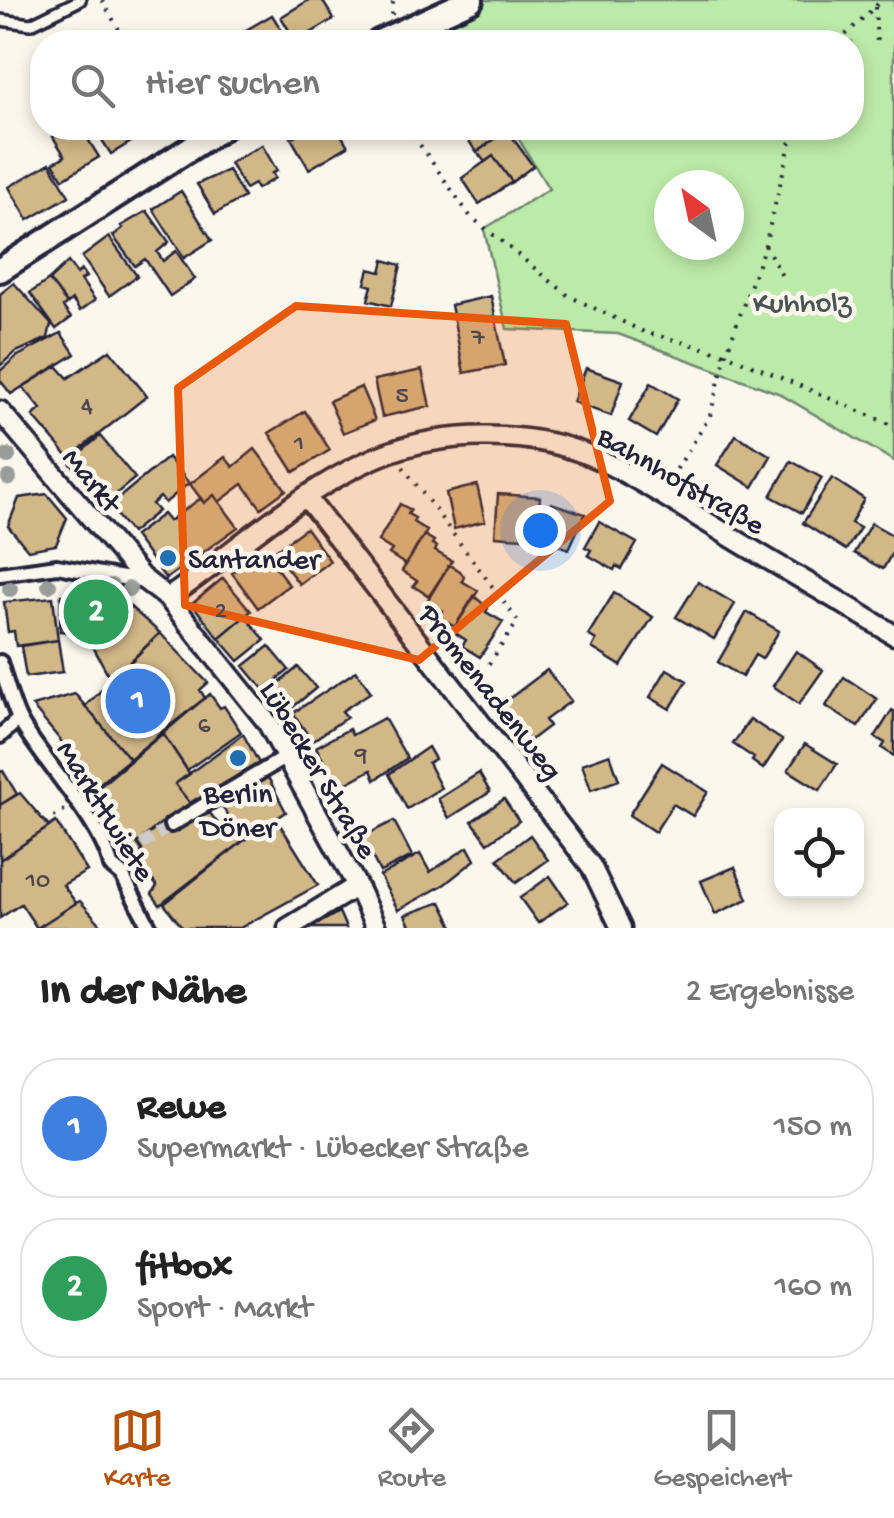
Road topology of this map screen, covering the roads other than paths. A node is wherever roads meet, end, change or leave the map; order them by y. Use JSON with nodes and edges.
{"nodes":[{"id":1,"x":80,"y":0,"type":"edge"},
{"id":2,"x":472,"y":0,"type":"edge"},
{"id":3,"x":0,"y":20,"type":"edge"},
{"id":4,"x":406,"y":30,"type":"edge"},
{"id":5,"x":203,"y":140,"type":"edge"},
{"id":6,"x":0,"y":270,"type":"edge"},
{"id":7,"x":0,"y":411,"type":"edge"},
{"id":8,"x":306,"y":497,"type":"junction"},
{"id":9,"x":0,"y":574,"type":"edge"},
{"id":10,"x":145,"y":582,"type":"junction"},
{"id":11,"x":168,"y":598,"type":"junction"},
{"id":12,"x":894,"y":635,"type":"edge"},
{"id":13,"x":0,"y":662,"type":"edge"},
{"id":14,"x":19,"y":719,"type":"junction"},
{"id":15,"x":0,"y":736,"type":"edge"},
{"id":16,"x":286,"y":757,"type":"junction"},
{"id":17,"x":170,"y":825,"type":"tunnel mouth"},
{"id":18,"x":357,"y":886,"type":"junction"},
{"id":19,"x":150,"y":928,"type":"edge"},
{"id":20,"x":288,"y":928,"type":"edge"},
{"id":21,"x":376,"y":928,"type":"edge"},
{"id":22,"x":621,"y":928,"type":"edge"}],
"edges":[{"from":1,"to":3,"type":"lane"},
{"from":2,"to":4,"type":"street"},
{"from":5,"to":6,"type":"street"},
{"from":7,"to":10,"type":"street","name":"Markt"},
{"from":8,"to":11,"type":"street","name":"Bahnhofstraße"},
{"from":8,"to":12,"type":"street","name":"Bahnhofstraße"},
{"from":8,"to":22,"type":"street","name":"Promenadenweg"},
{"from":9,"to":10,"type":"street","name":"Markt"},
{"from":10,"to":11,"type":"street","name":"Markt"},
{"from":11,"to":16,"type":"street","name":"Lübecker Straße"},
{"from":13,"to":14,"type":"street","name":"Markttwiete"},
{"from":14,"to":15,"type":"street","name":"Markttwiete"},
{"from":14,"to":19,"type":"street","name":"Markttwiete"},
{"from":16,"to":17,"type":"street"},
{"from":16,"to":18,"type":"street","name":"Lübecker Straße"},
{"from":18,"to":20,"type":"street"},
{"from":18,"to":21,"type":"street","name":"Lübecker Straße"}]}
